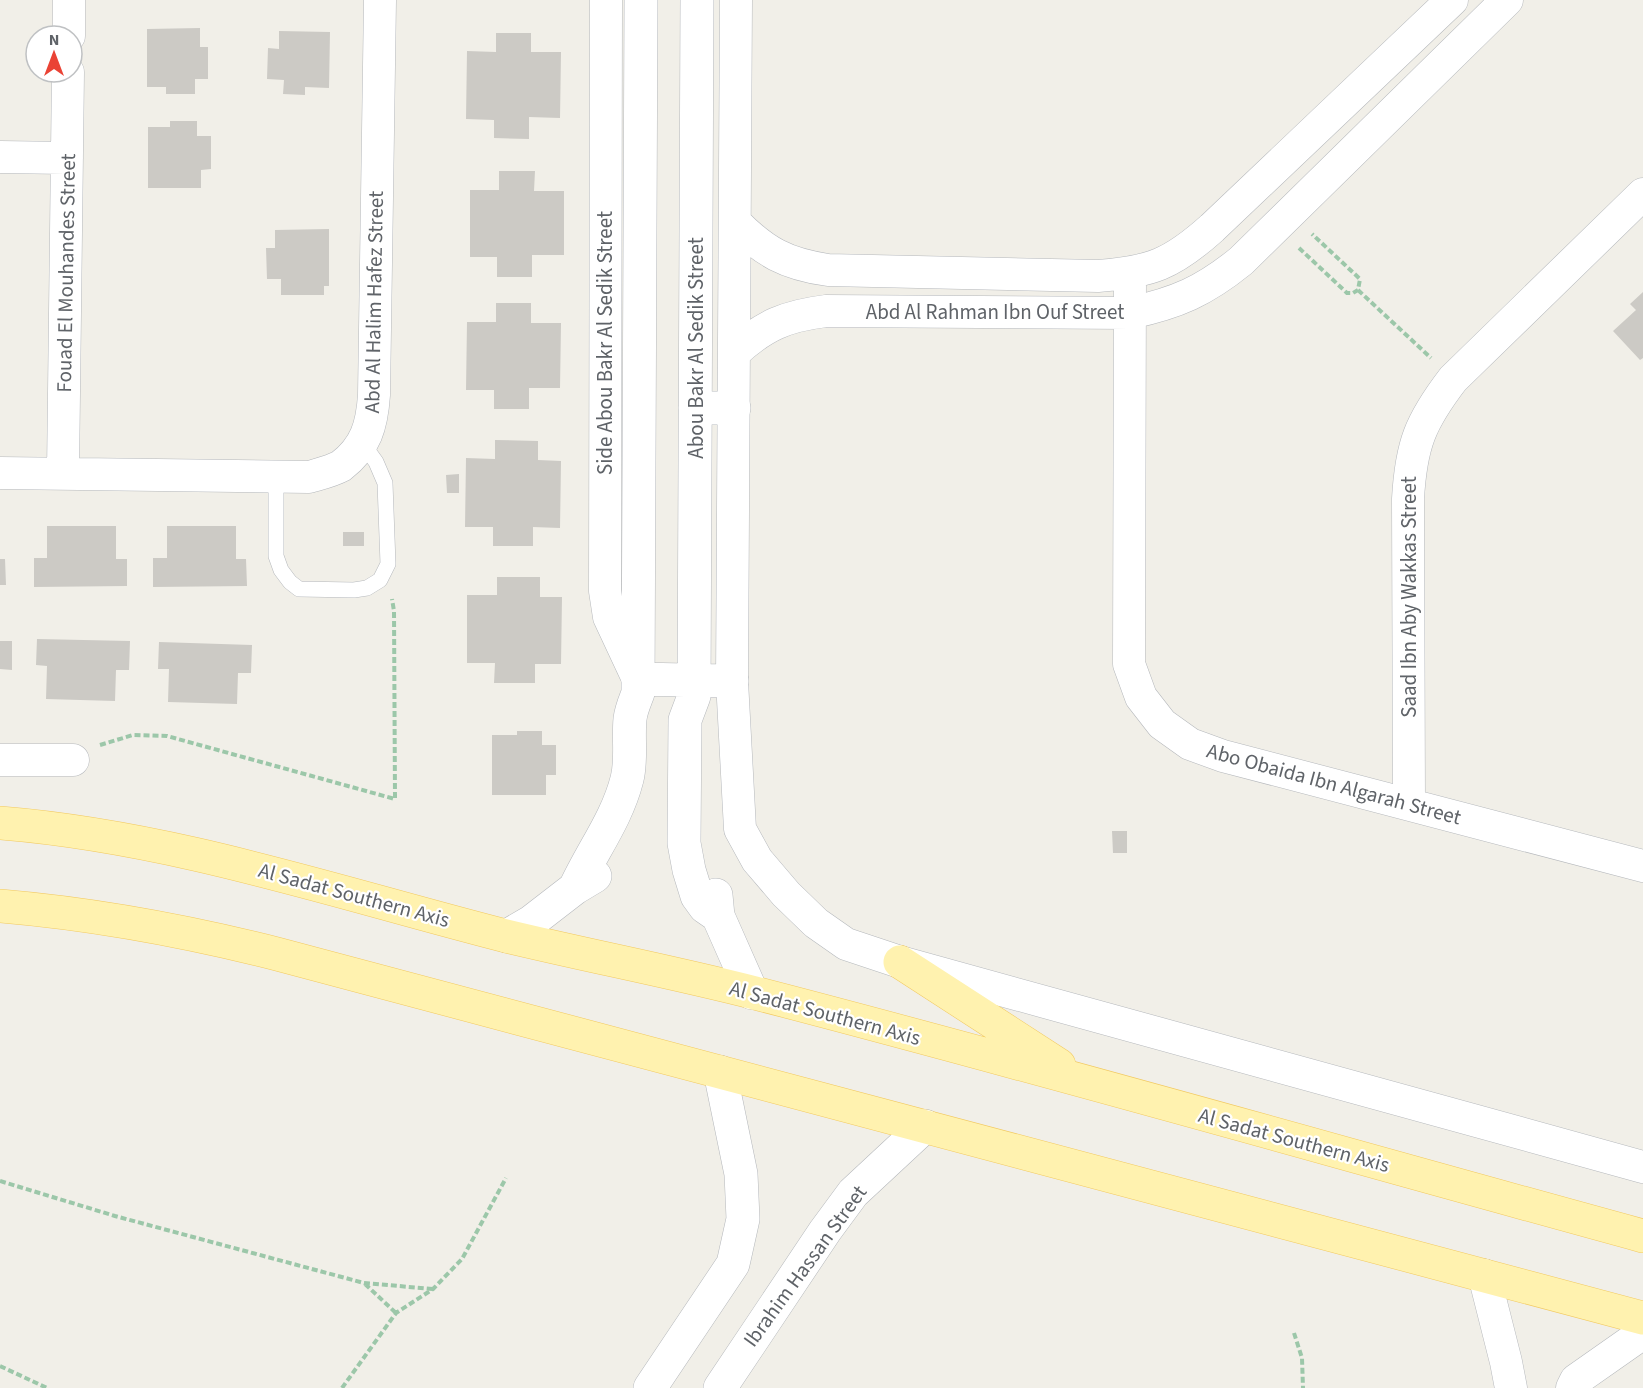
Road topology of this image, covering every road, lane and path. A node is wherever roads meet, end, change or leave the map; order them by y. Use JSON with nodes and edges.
{"nodes":[{"id":1,"x":69,"y":0,"type":"edge"},
{"id":2,"x":380,"y":0,"type":"edge"},
{"id":3,"x":606,"y":0,"type":"edge"},
{"id":4,"x":641,"y":0,"type":"edge"},
{"id":5,"x":697,"y":0,"type":"edge"},
{"id":6,"x":736,"y":0,"type":"edge"},
{"id":7,"x":1452,"y":0,"type":"edge"},
{"id":8,"x":1507,"y":0,"type":"edge"},
{"id":9,"x":69,"y":24,"type":"edge"},
{"id":10,"x":68,"y":84,"type":"edge"},
{"id":11,"x":0,"y":157,"type":"edge"},
{"id":12,"x":67,"y":158,"type":"junction"},
{"id":13,"x":1643,"y":194,"type":"edge"},
{"id":14,"x":1283,"y":220,"type":"junction"},
{"id":15,"x":735,"y":222,"type":"junction"},
{"id":16,"x":1130,"y":274,"type":"junction"},
{"id":17,"x":1358,"y":290,"type":"junction"},
{"id":18,"x":1130,"y":313,"type":"junction"},
{"id":19,"x":734,"y":353,"type":"junction"},
{"id":20,"x":1453,"y":380,"type":"junction"},
{"id":21,"x":695,"y":408,"type":"junction"},
{"id":22,"x":734,"y":408,"type":"junction"},
{"id":23,"x":363,"y":444,"type":"junction"},
{"id":24,"x":0,"y":473,"type":"edge"},
{"id":25,"x":63,"y":473,"type":"junction"},
{"id":26,"x":276,"y":478,"type":"junction"},
{"id":27,"x":380,"y":580,"type":"junction"},
{"id":28,"x":732,"y":681,"type":"junction"},
{"id":29,"x":638,"y":686,"type":"junction"},
{"id":30,"x":694,"y":688,"type":"junction"},
{"id":31,"x":0,"y":760,"type":"edge"},
{"id":32,"x":73,"y":760,"type":"joint"},
{"id":33,"x":1409,"y":804,"type":"junction"},
{"id":34,"x":0,"y":823,"type":"edge"},
{"id":35,"x":1643,"y":866,"type":"edge"},
{"id":36,"x":0,"y":906,"type":"edge"},
{"id":37,"x":507,"y":936,"type":"junction"},
{"id":38,"x":900,"y":962,"type":"junction"},
{"id":39,"x":752,"y":993,"type":"junction"},
{"id":40,"x":720,"y":1072,"type":"junction"},
{"id":41,"x":1089,"y":1083,"type":"junction"},
{"id":42,"x":925,"y":1126,"type":"junction"},
{"id":43,"x":1643,"y":1167,"type":"edge"},
{"id":44,"x":506,"y":1178,"type":"dead end"},
{"id":45,"x":0,"y":1181,"type":"edge"},
{"id":46,"x":1643,"y":1236,"type":"edge"},
{"id":47,"x":1484,"y":1275,"type":"junction"},
{"id":48,"x":364,"y":1283,"type":"junction"},
{"id":49,"x":433,"y":1289,"type":"junction"},
{"id":50,"x":396,"y":1313,"type":"junction"},
{"id":51,"x":1643,"y":1318,"type":"edge"},
{"id":52,"x":1294,"y":1333,"type":"dead end"},
{"id":53,"x":1643,"y":1333,"type":"edge"},
{"id":54,"x":0,"y":1366,"type":"edge"},
{"id":55,"x":47,"y":1388,"type":"edge"},
{"id":56,"x":342,"y":1388,"type":"edge"},
{"id":57,"x":650,"y":1388,"type":"edge"},
{"id":58,"x":720,"y":1388,"type":"edge"},
{"id":59,"x":1304,"y":1388,"type":"edge"},
{"id":60,"x":1511,"y":1388,"type":"edge"},
{"id":61,"x":1572,"y":1388,"type":"edge"}],
"edges":[{"from":1,"to":9,"type":"street"},
{"from":2,"to":23,"type":"street","name":"Abd Al Halim Hafez Street"},
{"from":3,"to":29,"type":"street","name":"Side Abou Bakr Al Sedik Street"},
{"from":4,"to":29,"type":"street"},
{"from":5,"to":21,"type":"street","name":"Abou Bakr Al Sedik Street"},
{"from":6,"to":15,"type":"street"},
{"from":7,"to":16,"type":"street","name":"Abd Al Rahman Ibn Ouf Street"},
{"from":8,"to":14,"type":"street","name":"Abd Al Rahman Ibn Ouf Street"},
{"from":10,"to":12,"type":"street","name":"Fouad El Mouhandes Street"},
{"from":11,"to":12,"type":"street"},
{"from":12,"to":25,"type":"street","name":"Fouad El Mouhandes Street"},
{"from":13,"to":20,"type":"street","name":"Saad Ibn Aby Wakkas Street"},
{"from":14,"to":17,"type":"path"},
{"from":14,"to":17,"type":"path"},
{"from":14,"to":18,"type":"street","name":"Abd Al Rahman Ibn Ouf Street"},
{"from":15,"to":16,"type":"street","name":"Abd Al Rahman Ibn Ouf Street"},
{"from":15,"to":19,"type":"street"},
{"from":16,"to":18,"type":"street","name":"Abo Obaida Ibn Algarah Street"},
{"from":17,"to":20,"type":"path"},
{"from":18,"to":19,"type":"street","name":"Abd Al Rahman Ibn Ouf Street"},
{"from":18,"to":33,"type":"street","name":"Abo Obaida Ibn Algarah Street"},
{"from":19,"to":22,"type":"street"},
{"from":20,"to":33,"type":"street","name":"Saad Ibn Aby Wakkas Street"},
{"from":21,"to":22,"type":"street"},
{"from":21,"to":30,"type":"street","name":"Abou Bakr Al Sedik Street"},
{"from":22,"to":28,"type":"street"},
{"from":23,"to":26,"type":"street","name":"Abd Al Halim Hafez Street"},
{"from":23,"to":27,"type":"lane"},
{"from":24,"to":25,"type":"street","name":"Abd Al Halim Hafez Street"},
{"from":25,"to":26,"type":"street","name":"Abd Al Halim Hafez Street"},
{"from":26,"to":27,"type":"lane"},
{"from":27,"to":32,"type":"path"},
{"from":28,"to":30,"type":"street"},
{"from":28,"to":38,"type":"street"},
{"from":29,"to":30,"type":"street"},
{"from":29,"to":37,"type":"street"},
{"from":30,"to":39,"type":"street","name":"Abou Bakr Al Sedik Street"},
{"from":31,"to":32,"type":"street"},
{"from":33,"to":35,"type":"street","name":"Abo Obaida Ibn Algarah Street"},
{"from":34,"to":37,"type":"main road","name":"Al Sadat Southern Axis"},
{"from":36,"to":40,"type":"main road"},
{"from":37,"to":39,"type":"main road","name":"Al Sadat Southern Axis"},
{"from":38,"to":41,"type":"main road"},
{"from":38,"to":43,"type":"street"},
{"from":39,"to":41,"type":"main road","name":"Al Sadat Southern Axis"},
{"from":40,"to":42,"type":"main road"},
{"from":40,"to":57,"type":"street"},
{"from":41,"to":46,"type":"main road","name":"Al Sadat Southern Axis"},
{"from":42,"to":47,"type":"main road"},
{"from":42,"to":58,"type":"street","name":"Ibrahim Hassan Street"},
{"from":44,"to":49,"type":"path"},
{"from":45,"to":48,"type":"path"},
{"from":47,"to":51,"type":"main road"},
{"from":47,"to":60,"type":"street"},
{"from":48,"to":49,"type":"path"},
{"from":48,"to":50,"type":"path"},
{"from":49,"to":50,"type":"path"},
{"from":50,"to":56,"type":"path"},
{"from":52,"to":59,"type":"path"},
{"from":53,"to":61,"type":"street"},
{"from":54,"to":55,"type":"path"}]}
